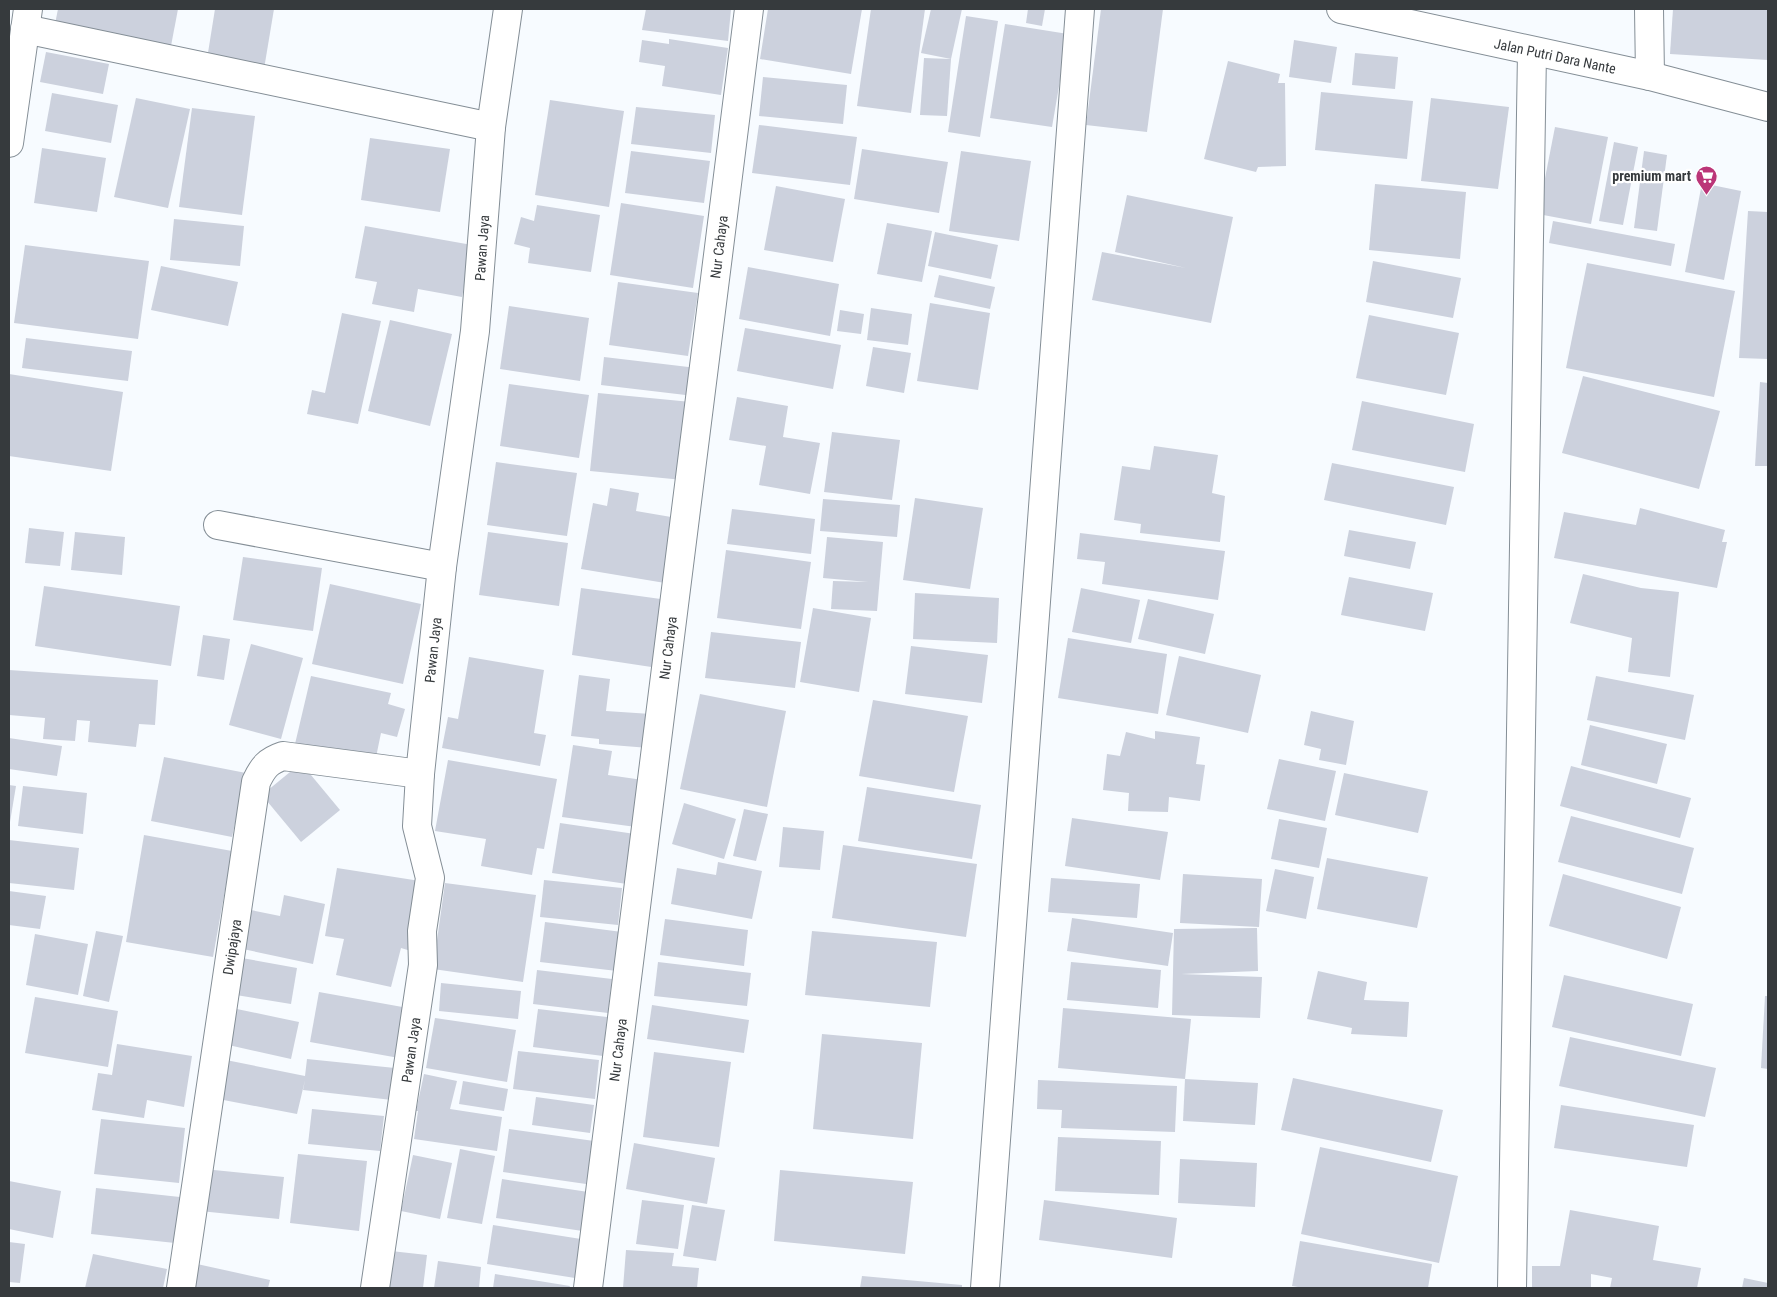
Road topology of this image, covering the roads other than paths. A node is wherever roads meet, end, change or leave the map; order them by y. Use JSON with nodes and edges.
{"nodes":[{"id":1,"x":508,"y":9,"type":"edge"},
{"id":2,"x":748,"y":9,"type":"edge"},
{"id":3,"x":1080,"y":9,"type":"edge"},
{"id":4,"x":1341,"y":9,"type":"edge"},
{"id":5,"x":1649,"y":9,"type":"edge"},
{"id":6,"x":27,"y":19,"type":"edge"},
{"id":7,"x":1532,"y":52,"type":"junction"},
{"id":8,"x":1650,"y":76,"type":"junction"},
{"id":9,"x":1768,"y":106,"type":"edge"},
{"id":10,"x":490,"y":127,"type":"junction"},
{"id":11,"x":9,"y":143,"type":"edge"},
{"id":12,"x":218,"y":525,"type":"dead end"},
{"id":13,"x":442,"y":567,"type":"junction"},
{"id":14,"x":420,"y":774,"type":"junction"},
{"id":15,"x":180,"y":1288,"type":"edge"},
{"id":16,"x":375,"y":1288,"type":"edge"},
{"id":17,"x":588,"y":1288,"type":"edge"},
{"id":18,"x":985,"y":1288,"type":"edge"},
{"id":19,"x":1512,"y":1288,"type":"edge"}],
"edges":[{"from":1,"to":10,"type":"street","name":"Pawan Jaya"},
{"from":2,"to":17,"type":"street","name":"Nur Cahaya"},
{"from":3,"to":18,"type":"street"},
{"from":4,"to":7,"type":"street","name":"Jalan Putri Dara Nante"},
{"from":5,"to":8,"type":"street"},
{"from":6,"to":10,"type":"street"},
{"from":6,"to":11,"type":"street"},
{"from":7,"to":8,"type":"street","name":"Jalan Putri Dara Nante"},
{"from":7,"to":19,"type":"street"},
{"from":8,"to":9,"type":"street","name":"Jalan Putri Dara Nante"},
{"from":10,"to":13,"type":"street","name":"Pawan Jaya"},
{"from":12,"to":13,"type":"street"},
{"from":13,"to":14,"type":"street","name":"Pawan Jaya"},
{"from":14,"to":15,"type":"street","name":"Dwipajaya"},
{"from":14,"to":16,"type":"street","name":"Pawan Jaya"}]}
